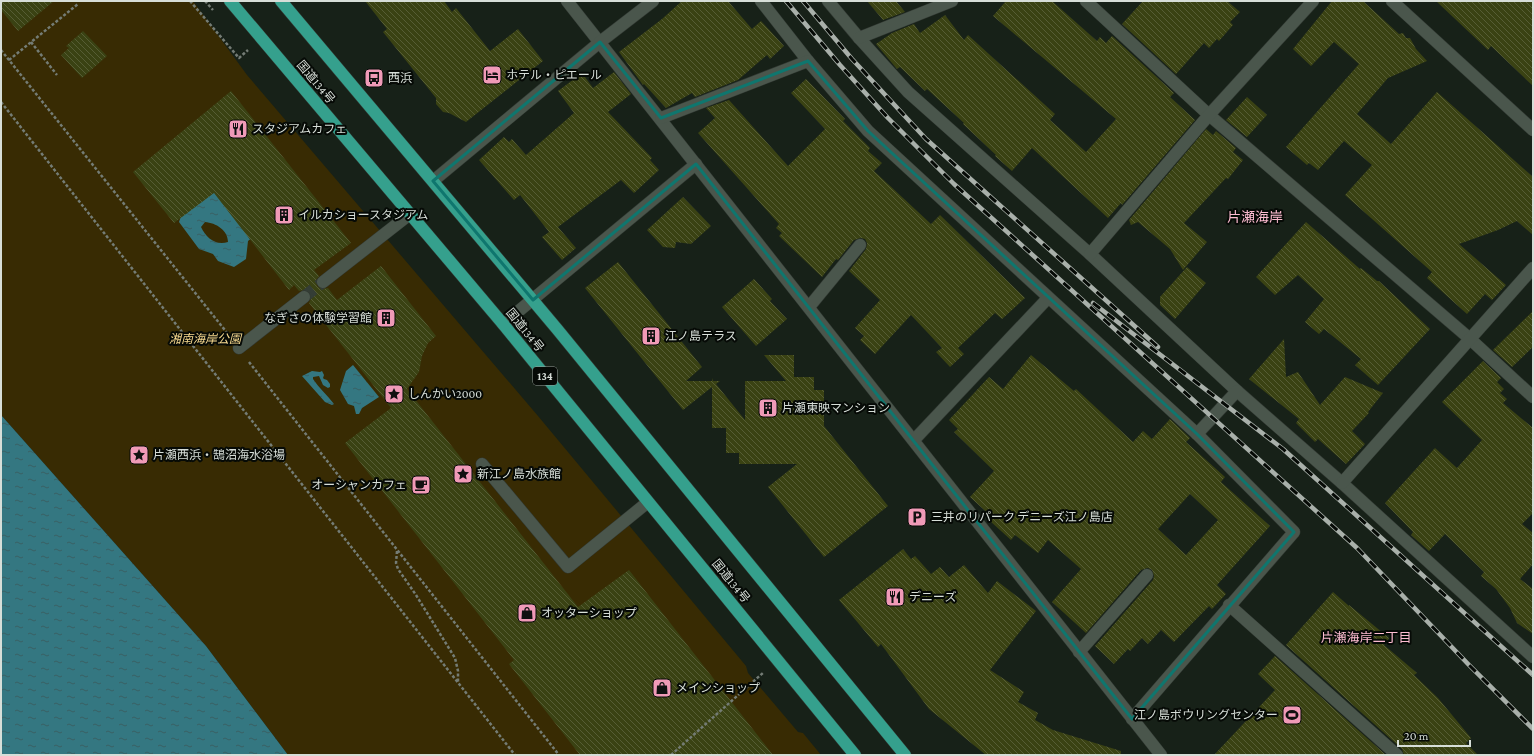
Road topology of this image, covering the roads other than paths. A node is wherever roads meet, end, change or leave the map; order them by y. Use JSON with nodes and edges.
{"nodes":[{"id":1,"x":230,"y":1,"type":"edge"},
{"id":2,"x":281,"y":1,"type":"edge"},
{"id":3,"x":567,"y":1,"type":"edge"},
{"id":4,"x":653,"y":1,"type":"edge"},
{"id":5,"x":761,"y":1,"type":"edge"},
{"id":6,"x":828,"y":1,"type":"edge"},
{"id":7,"x":952,"y":1,"type":"edge"},
{"id":8,"x":1086,"y":1,"type":"edge"},
{"id":9,"x":1313,"y":1,"type":"edge"},
{"id":10,"x":1392,"y":1,"type":"edge"},
{"id":11,"x":859,"y":38,"type":"junction"},
{"id":12,"x":600,"y":42,"type":"junction"},
{"id":13,"x":808,"y":61,"type":"junction"},
{"id":14,"x":1209,"y":115,"type":"junction"},
{"id":15,"x":661,"y":118,"type":"junction"},
{"id":16,"x":1533,"y":130,"type":"edge"},
{"id":17,"x":696,"y":164,"type":"junction"},
{"id":18,"x":433,"y":181,"type":"junction"},
{"id":19,"x":410,"y":214,"type":"junction"},
{"id":20,"x":860,"y":245,"type":"dead end"},
{"id":21,"x":1090,"y":254,"type":"junction"},
{"id":22,"x":1533,"y":268,"type":"edge"},
{"id":23,"x":323,"y":282,"type":"tunnel mouth"},
{"id":24,"x":304,"y":297,"type":"tunnel mouth"},
{"id":25,"x":1048,"y":298,"type":"junction"},
{"id":26,"x":533,"y":300,"type":"junction"},
{"id":27,"x":809,"y":307,"type":"junction"},
{"id":28,"x":503,"y":324,"type":"junction"},
{"id":29,"x":1469,"y":338,"type":"junction"},
{"id":30,"x":239,"y":348,"type":"road end"},
{"id":31,"x":1237,"y":391,"type":"junction"},
{"id":32,"x":1533,"y":398,"type":"edge"},
{"id":33,"x":1197,"y":434,"type":"junction"},
{"id":34,"x":914,"y":440,"type":"junction"},
{"id":35,"x":482,"y":464,"type":"dead end"},
{"id":36,"x":1342,"y":483,"type":"junction"},
{"id":37,"x":648,"y":502,"type":"junction"},
{"id":38,"x":1147,"y":575,"type":"dead end"},
{"id":39,"x":1229,"y":605,"type":"junction"},
{"id":40,"x":1079,"y":652,"type":"junction"},
{"id":41,"x":1533,"y":657,"type":"edge"},
{"id":42,"x":1132,"y":719,"type":"junction"},
{"id":43,"x":855,"y":755,"type":"edge"},
{"id":44,"x":905,"y":755,"type":"edge"},
{"id":45,"x":1161,"y":755,"type":"edge"},
{"id":46,"x":1396,"y":755,"type":"edge"}],
"edges":[{"from":1,"to":19,"type":"highway","name":"国道134号","number":"134"},
{"from":2,"to":18,"type":"highway","name":"国道134号"},
{"from":3,"to":12,"type":"street"},
{"from":4,"to":12,"type":"street"},
{"from":5,"to":13,"type":"street"},
{"from":6,"to":11,"type":"street"},
{"from":7,"to":11,"type":"street"},
{"from":8,"to":14,"type":"street"},
{"from":9,"to":14,"type":"street"},
{"from":10,"to":16,"type":"street"},
{"from":11,"to":21,"type":"street"},
{"from":12,"to":15,"type":"street"},
{"from":12,"to":18,"type":"street"},
{"from":13,"to":15,"type":"street"},
{"from":13,"to":25,"type":"street"},
{"from":14,"to":21,"type":"street"},
{"from":14,"to":29,"type":"street"},
{"from":15,"to":17,"type":"street"},
{"from":17,"to":26,"type":"street"},
{"from":17,"to":27,"type":"street"},
{"from":18,"to":26,"type":"highway","name":"国道134号"},
{"from":19,"to":23,"type":"street"},
{"from":19,"to":28,"type":"highway","name":"国道134号","number":"134"},
{"from":20,"to":27,"type":"street"},
{"from":21,"to":31,"type":"street"},
{"from":22,"to":29,"type":"street"},
{"from":24,"to":30,"type":"street"},
{"from":25,"to":33,"type":"street"},
{"from":25,"to":34,"type":"street"},
{"from":26,"to":28,"type":"street"},
{"from":26,"to":44,"type":"highway","name":"国道134号"},
{"from":27,"to":34,"type":"street"},
{"from":28,"to":37,"type":"highway","name":"国道134号","number":"134"},
{"from":29,"to":32,"type":"street"},
{"from":29,"to":36,"type":"street"},
{"from":31,"to":33,"type":"street"},
{"from":31,"to":36,"type":"street"},
{"from":33,"to":39,"type":"street"},
{"from":34,"to":40,"type":"street"},
{"from":35,"to":37,"type":"street"},
{"from":36,"to":41,"type":"street"},
{"from":37,"to":43,"type":"highway","name":"国道134号","number":"134"},
{"from":38,"to":40,"type":"street"},
{"from":39,"to":42,"type":"street"},
{"from":39,"to":46,"type":"street"},
{"from":40,"to":42,"type":"street"},
{"from":42,"to":45,"type":"street"}]}
